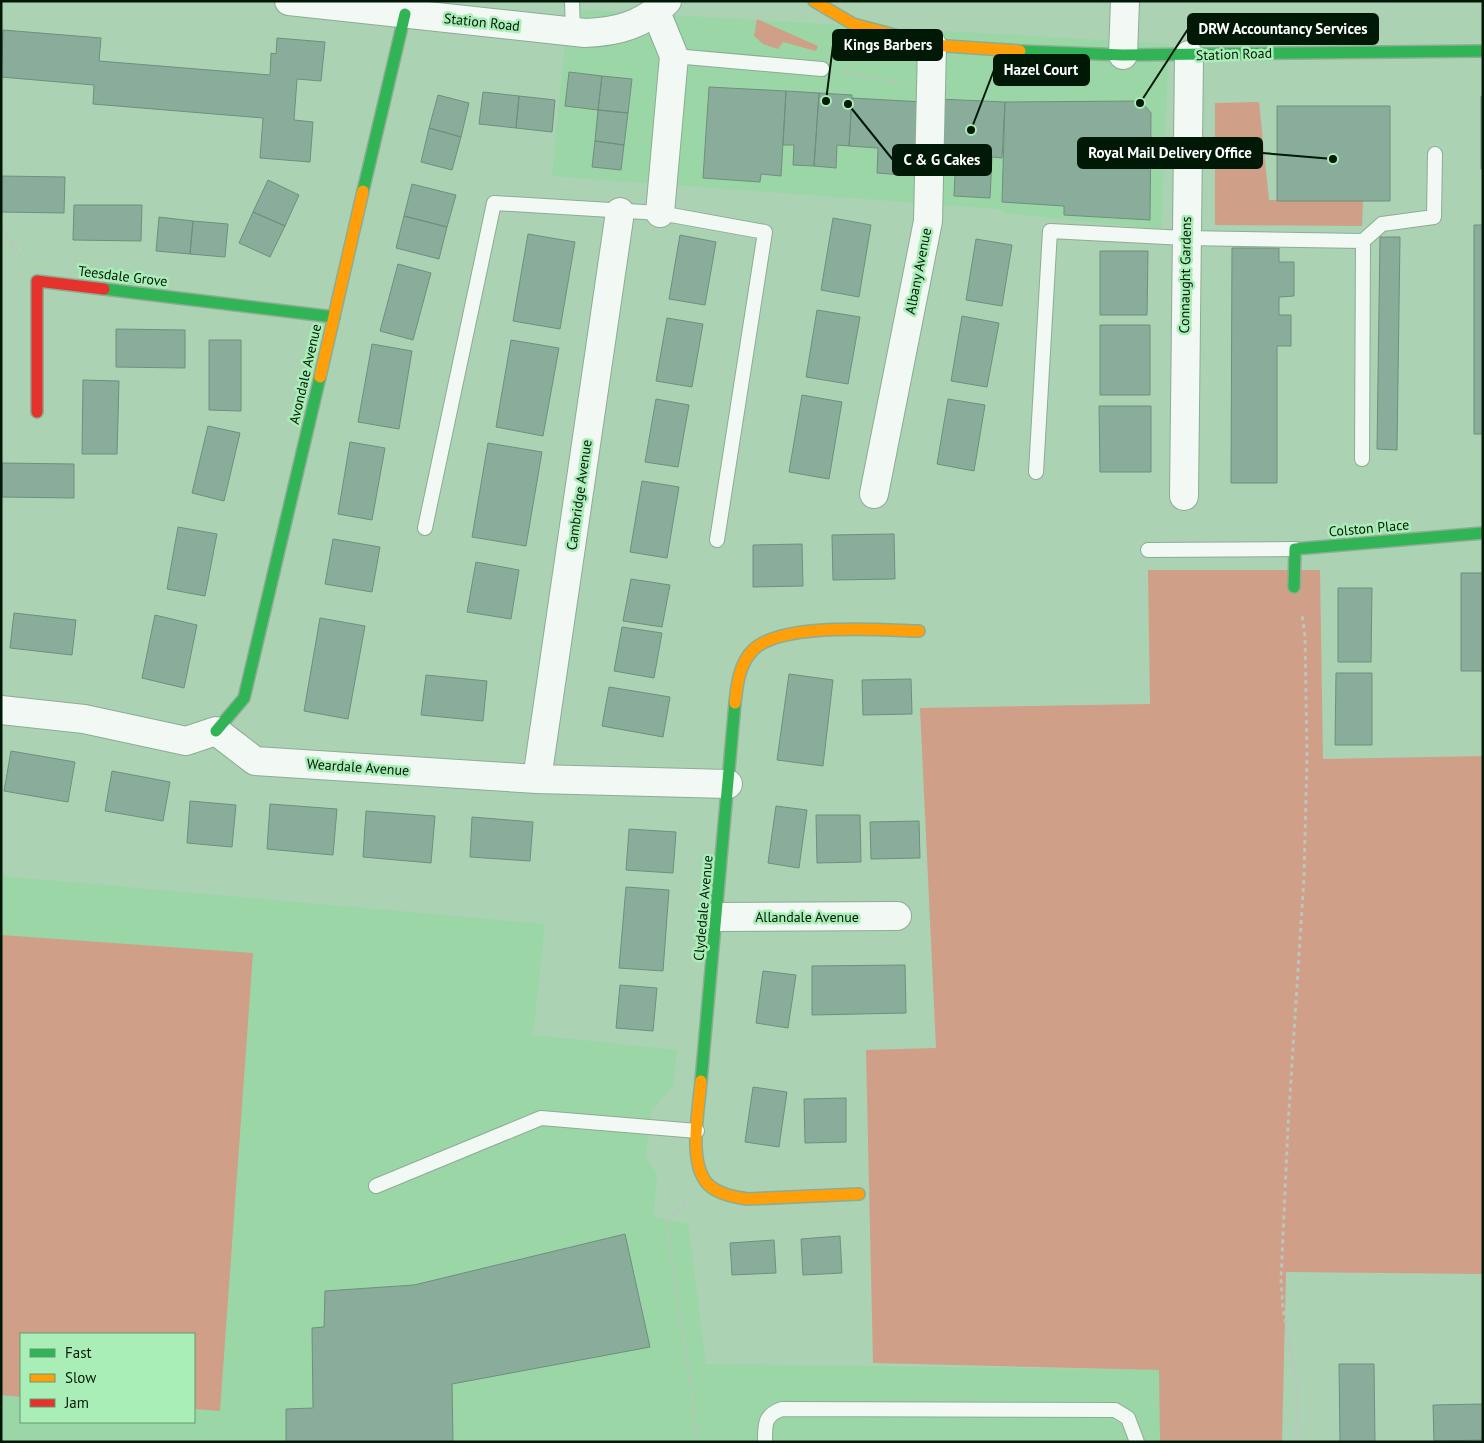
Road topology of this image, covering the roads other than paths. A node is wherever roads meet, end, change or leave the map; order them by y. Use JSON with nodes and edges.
{"nodes":[{"id":1,"x":289,"y":1,"type":"edge"},
{"id":2,"x":572,"y":1,"type":"edge"},
{"id":3,"x":814,"y":1,"type":"edge"},
{"id":4,"x":1125,"y":1,"type":"edge"},
{"id":5,"x":662,"y":6,"type":"edge"},
{"id":6,"x":444,"y":10,"type":"edge"},
{"id":7,"x":405,"y":14,"type":"junction"},
{"id":8,"x":573,"y":32,"type":"junction"},
{"id":9,"x":932,"y":45,"type":"junction"},
{"id":10,"x":1483,"y":51,"type":"edge"},
{"id":11,"x":1123,"y":55,"type":"junction"},
{"id":12,"x":1188,"y":55,"type":"junction"},
{"id":13,"x":674,"y":56,"type":"junction"},
{"id":14,"x":822,"y":69,"type":"road end"},
{"id":15,"x":1435,"y":154,"type":"dead end"},
{"id":16,"x":620,"y":212,"type":"junction"},
{"id":17,"x":660,"y":213,"type":"junction"},
{"id":18,"x":1185,"y":238,"type":"junction"},
{"id":19,"x":1362,"y":241,"type":"junction"},
{"id":20,"x":334,"y":317,"type":"junction"},
{"id":21,"x":37,"y":412,"type":"dead end"},
{"id":22,"x":1362,"y":459,"type":"dead end"},
{"id":23,"x":1036,"y":472,"type":"dead end"},
{"id":24,"x":874,"y":494,"type":"dead end"},
{"id":25,"x":1184,"y":496,"type":"dead end"},
{"id":26,"x":425,"y":528,"type":"dead end"},
{"id":27,"x":1483,"y":533,"type":"edge"},
{"id":28,"x":717,"y":540,"type":"dead end"},
{"id":29,"x":1295,"y":549,"type":"junction"},
{"id":30,"x":1148,"y":550,"type":"dead end"},
{"id":31,"x":1294,"y":587,"type":"road end"},
{"id":32,"x":919,"y":631,"type":"dead end"},
{"id":33,"x":1,"y":710,"type":"edge"},
{"id":34,"x":216,"y":731,"type":"junction"},
{"id":35,"x":538,"y":779,"type":"junction"},
{"id":36,"x":728,"y":784,"type":"junction"},
{"id":37,"x":897,"y":916,"type":"dead end"},
{"id":38,"x":717,"y":917,"type":"junction"},
{"id":39,"x":697,"y":1131,"type":"junction"},
{"id":40,"x":376,"y":1186,"type":"dead end"},
{"id":41,"x":859,"y":1194,"type":"dead end"},
{"id":42,"x":765,"y":1442,"type":"edge"},
{"id":43,"x":1137,"y":1442,"type":"edge"}],
"edges":[{"from":1,"to":7,"type":"street","name":"Station Road"},
{"from":2,"to":8,"type":"lane"},
{"from":3,"to":9,"type":"street","name":"Station Road"},
{"from":4,"to":11,"type":"street"},
{"from":5,"to":8,"type":"street","name":"Station Road"},
{"from":5,"to":13,"type":"street"},
{"from":6,"to":7,"type":"street","name":"Station Road"},
{"from":6,"to":8,"type":"street","name":"Station Road"},
{"from":7,"to":20,"type":"street","name":"Avondale Avenue"},
{"from":9,"to":11,"type":"street","name":"Station Road"},
{"from":9,"to":24,"type":"street","name":"Albany Avenue"},
{"from":10,"to":12,"type":"street","name":"Station Road"},
{"from":11,"to":12,"type":"street","name":"Station Road"},
{"from":12,"to":18,"type":"street","name":"Connaught Gardens"},
{"from":13,"to":14,"type":"lane"},
{"from":13,"to":17,"type":"street"},
{"from":15,"to":19,"type":"lane"},
{"from":16,"to":17,"type":"lane"},
{"from":16,"to":26,"type":"lane"},
{"from":16,"to":35,"type":"street","name":"Cambridge Avenue"},
{"from":17,"to":28,"type":"lane"},
{"from":18,"to":19,"type":"lane"},
{"from":18,"to":23,"type":"lane"},
{"from":18,"to":25,"type":"street","name":"Connaught Gardens"},
{"from":19,"to":22,"type":"lane"},
{"from":20,"to":21,"type":"street","name":"Teesdale Grove"},
{"from":20,"to":34,"type":"street","name":"Avondale Avenue"},
{"from":27,"to":29,"type":"street","name":"Colston Place"},
{"from":29,"to":30,"type":"lane"},
{"from":29,"to":31,"type":"street"},
{"from":32,"to":36,"type":"street","name":"Clydedale Avenue"},
{"from":33,"to":34,"type":"street"},
{"from":34,"to":35,"type":"street","name":"Weardale Avenue"},
{"from":35,"to":36,"type":"street","name":"Weardale Avenue"},
{"from":36,"to":38,"type":"street","name":"Clydedale Avenue"},
{"from":37,"to":38,"type":"street","name":"Allandale Avenue"},
{"from":38,"to":39,"type":"street","name":"Clydedale Avenue"},
{"from":39,"to":40,"type":"lane"},
{"from":39,"to":41,"type":"street","name":"Clydedale Avenue"},
{"from":42,"to":43,"type":"lane"}]}
